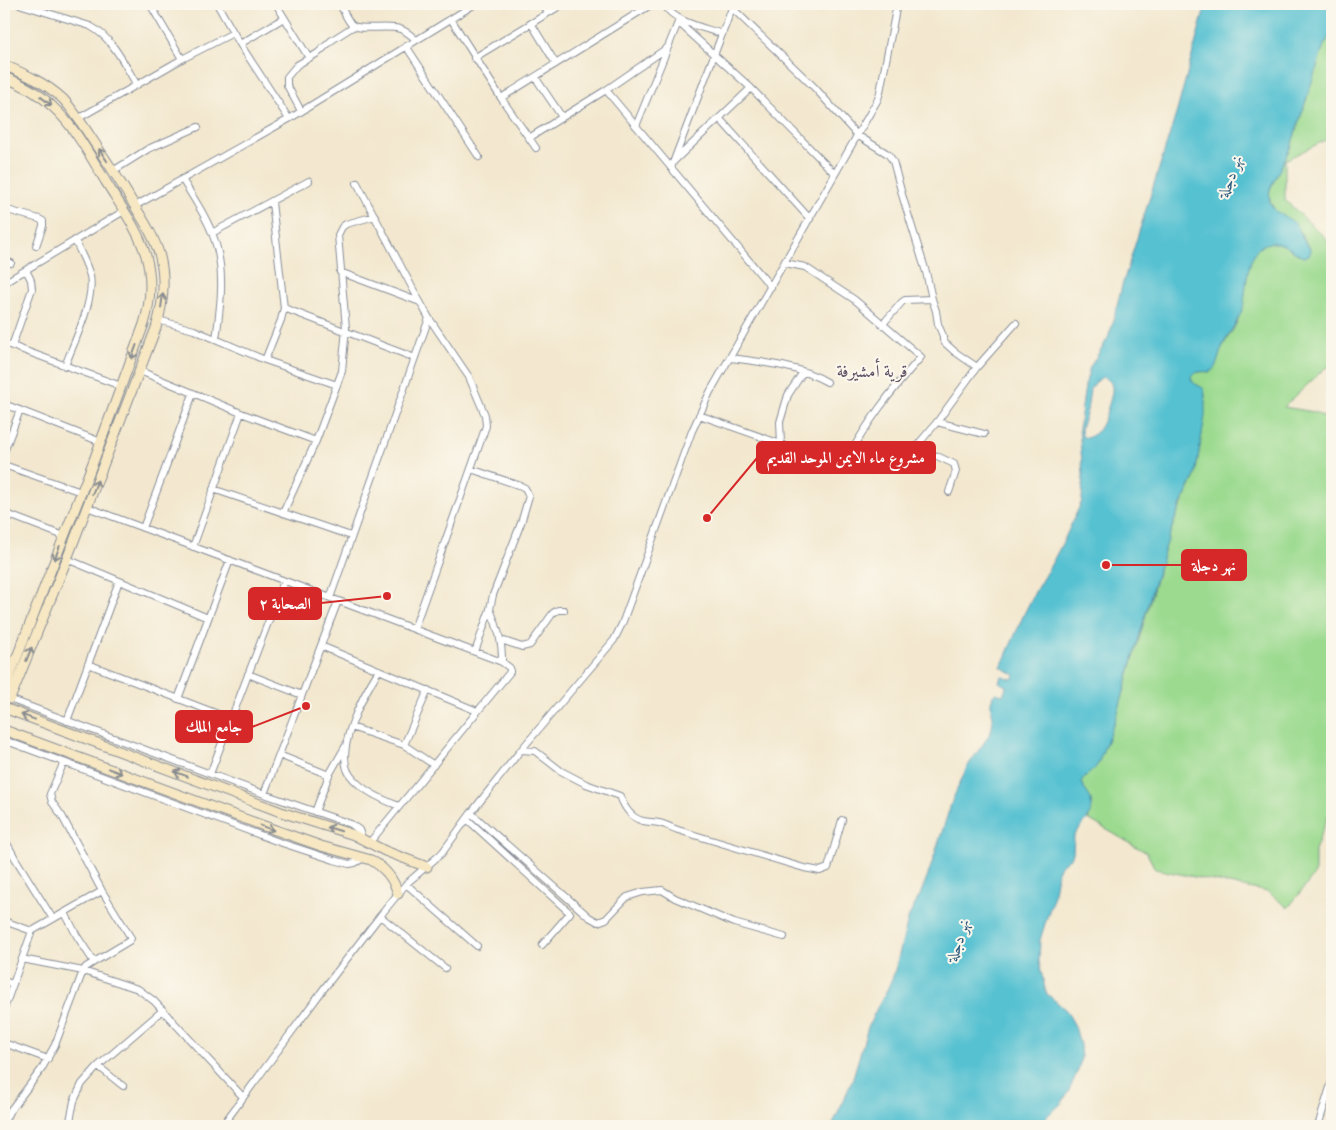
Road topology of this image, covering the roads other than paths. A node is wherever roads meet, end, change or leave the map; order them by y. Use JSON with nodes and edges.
{"nodes":[{"id":1,"x":19,"y":4,"type":"edge"},
{"id":2,"x":150,"y":4,"type":"edge"},
{"id":3,"x":217,"y":4,"type":"edge"},
{"id":4,"x":276,"y":4,"type":"edge"},
{"id":5,"x":340,"y":4,"type":"edge"},
{"id":6,"x":475,"y":4,"type":"edge"},
{"id":7,"x":543,"y":4,"type":"edge"},
{"id":8,"x":563,"y":4,"type":"edge"},
{"id":9,"x":652,"y":4,"type":"edge"},
{"id":10,"x":663,"y":4,"type":"edge"},
{"id":11,"x":897,"y":4,"type":"edge"},
{"id":12,"x":730,"y":6,"type":"edge"},
{"id":13,"x":548,"y":13,"type":"junction"},
{"id":14,"x":284,"y":18,"type":"junction"},
{"id":15,"x":451,"y":19,"type":"junction"},
{"id":16,"x":679,"y":20,"type":"junction"},
{"id":17,"x":532,"y":23,"type":"junction"},
{"id":18,"x":354,"y":26,"type":"junction"},
{"id":19,"x":233,"y":33,"type":"junction"},
{"id":20,"x":722,"y":34,"type":"junction"},
{"id":21,"x":416,"y":40,"type":"junction"},
{"id":22,"x":240,"y":44,"type":"junction"},
{"id":23,"x":406,"y":46,"type":"junction"},
{"id":24,"x":668,"y":48,"type":"junction"},
{"id":25,"x":714,"y":54,"type":"junction"},
{"id":26,"x":309,"y":58,"type":"junction"},
{"id":27,"x":474,"y":58,"type":"junction"},
{"id":28,"x":182,"y":59,"type":"junction"},
{"id":29,"x":556,"y":64,"type":"junction"},
{"id":30,"x":4,"y":65,"type":"edge"},
{"id":31,"x":4,"y":77,"type":"edge"},
{"id":32,"x":535,"y":77,"type":"junction"},
{"id":33,"x":137,"y":85,"type":"junction"},
{"id":34,"x":751,"y":88,"type":"junction"},
{"id":35,"x":606,"y":90,"type":"junction"},
{"id":36,"x":501,"y":98,"type":"junction"},
{"id":37,"x":302,"y":111,"type":"junction"},
{"id":38,"x":562,"y":117,"type":"junction"},
{"id":39,"x":79,"y":118,"type":"junction"},
{"id":40,"x":718,"y":118,"type":"junction"},
{"id":41,"x":289,"y":119,"type":"junction"},
{"id":42,"x":636,"y":126,"type":"junction"},
{"id":43,"x":198,"y":127,"type":"dead end"},
{"id":44,"x":857,"y":134,"type":"junction"},
{"id":45,"x":529,"y":138,"type":"junction"},
{"id":46,"x":536,"y":148,"type":"dead end"},
{"id":47,"x":479,"y":157,"type":"dead end"},
{"id":48,"x":671,"y":165,"type":"junction"},
{"id":49,"x":113,"y":171,"type":"junction"},
{"id":50,"x":835,"y":174,"type":"junction"},
{"id":51,"x":182,"y":179,"type":"junction"},
{"id":52,"x":309,"y":181,"type":"dead end"},
{"id":53,"x":357,"y":183,"type":"dead end"},
{"id":54,"x":272,"y":202,"type":"junction"},
{"id":55,"x":134,"y":206,"type":"junction"},
{"id":56,"x":4,"y":209,"type":"edge"},
{"id":57,"x":124,"y":211,"type":"junction"},
{"id":58,"x":375,"y":216,"type":"junction"},
{"id":59,"x":810,"y":219,"type":"junction"},
{"id":60,"x":144,"y":222,"type":"junction"},
{"id":61,"x":134,"y":228,"type":"junction"},
{"id":62,"x":212,"y":233,"type":"junction"},
{"id":63,"x":75,"y":240,"type":"junction"},
{"id":64,"x":36,"y":246,"type":"dead end"},
{"id":65,"x":4,"y":260,"type":"edge"},
{"id":66,"x":11,"y":263,"type":"dead end"},
{"id":67,"x":785,"y":263,"type":"junction"},
{"id":68,"x":26,"y":270,"type":"junction"},
{"id":69,"x":340,"y":272,"type":"junction"},
{"id":70,"x":4,"y":284,"type":"edge"},
{"id":71,"x":771,"y":288,"type":"junction"},
{"id":72,"x":932,"y":299,"type":"junction"},
{"id":73,"x":420,"y":302,"type":"junction"},
{"id":74,"x":284,"y":308,"type":"junction"},
{"id":75,"x":429,"y":318,"type":"junction"},
{"id":76,"x":158,"y":320,"type":"junction"},
{"id":77,"x":1016,"y":322,"type":"dead end"},
{"id":78,"x":882,"y":325,"type":"junction"},
{"id":79,"x":346,"y":333,"type":"junction"},
{"id":80,"x":216,"y":339,"type":"junction"},
{"id":81,"x":4,"y":343,"type":"edge"},
{"id":82,"x":12,"y":346,"type":"junction"},
{"id":83,"x":414,"y":358,"type":"junction"},
{"id":84,"x":730,"y":358,"type":"junction"},
{"id":85,"x":265,"y":360,"type":"junction"},
{"id":86,"x":65,"y":366,"type":"junction"},
{"id":87,"x":977,"y":366,"type":"junction"},
{"id":88,"x":140,"y":371,"type":"junction"},
{"id":89,"x":802,"y":372,"type":"junction"},
{"id":90,"x":827,"y":382,"type":"dead end"},
{"id":91,"x":337,"y":385,"type":"junction"},
{"id":92,"x":121,"y":386,"type":"junction"},
{"id":93,"x":193,"y":394,"type":"junction"},
{"id":94,"x":4,"y":404,"type":"edge"},
{"id":95,"x":20,"y":410,"type":"junction"},
{"id":96,"x":241,"y":413,"type":"junction"},
{"id":97,"x":699,"y":416,"type":"junction"},
{"id":98,"x":937,"y":422,"type":"junction"},
{"id":99,"x":984,"y":434,"type":"dead end"},
{"id":100,"x":316,"y":441,"type":"junction"},
{"id":101,"x":101,"y":442,"type":"junction"},
{"id":102,"x":781,"y":444,"type":"junction"},
{"id":103,"x":914,"y":448,"type":"junction"},
{"id":104,"x":4,"y":452,"type":"edge"},
{"id":105,"x":94,"y":460,"type":"junction"},
{"id":106,"x":845,"y":463,"type":"junction"},
{"id":107,"x":4,"y":464,"type":"edge"},
{"id":108,"x":104,"y":464,"type":"junction"},
{"id":109,"x":471,"y":469,"type":"junction"},
{"id":110,"x":213,"y":489,"type":"junction"},
{"id":111,"x":82,"y":492,"type":"junction"},
{"id":112,"x":948,"y":492,"type":"dead end"},
{"id":113,"x":87,"y":507,"type":"junction"},
{"id":114,"x":4,"y":513,"type":"edge"},
{"id":115,"x":282,"y":513,"type":"junction"},
{"id":116,"x":143,"y":528,"type":"junction"},
{"id":117,"x":64,"y":536,"type":"junction"},
{"id":118,"x":351,"y":536,"type":"junction"},
{"id":119,"x":193,"y":546,"type":"junction"},
{"id":120,"x":67,"y":559,"type":"junction"},
{"id":121,"x":230,"y":560,"type":"junction"},
{"id":122,"x":119,"y":581,"type":"junction"},
{"id":123,"x":284,"y":581,"type":"junction"},
{"id":124,"x":330,"y":598,"type":"junction"},
{"id":125,"x":338,"y":601,"type":"junction"},
{"id":126,"x":490,"y":609,"type":"junction"},
{"id":127,"x":564,"y":610,"type":"dead end"},
{"id":128,"x":208,"y":618,"type":"junction"},
{"id":129,"x":414,"y":629,"type":"junction"},
{"id":130,"x":500,"y":640,"type":"junction"},
{"id":131,"x":321,"y":646,"type":"junction"},
{"id":132,"x":475,"y":652,"type":"junction"},
{"id":133,"x":502,"y":662,"type":"junction"},
{"id":134,"x":88,"y":664,"type":"junction"},
{"id":135,"x":379,"y":670,"type":"junction"},
{"id":136,"x":248,"y":674,"type":"junction"},
{"id":137,"x":4,"y":690,"type":"edge"},
{"id":138,"x":428,"y":690,"type":"junction"},
{"id":139,"x":302,"y":695,"type":"junction"},
{"id":140,"x":7,"y":698,"type":"edge"},
{"id":141,"x":178,"y":699,"type":"junction"},
{"id":142,"x":4,"y":708,"type":"edge"},
{"id":143,"x":477,"y":711,"type":"junction"},
{"id":144,"x":231,"y":719,"type":"junction"},
{"id":145,"x":67,"y":721,"type":"junction"},
{"id":146,"x":351,"y":727,"type":"junction"},
{"id":147,"x":4,"y":730,"type":"edge"},
{"id":148,"x":106,"y":735,"type":"junction"},
{"id":149,"x":6,"y":741,"type":"edge"},
{"id":150,"x":404,"y":744,"type":"junction"},
{"id":151,"x":102,"y":745,"type":"junction"},
{"id":152,"x":345,"y":747,"type":"junction"},
{"id":153,"x":521,"y":750,"type":"junction"},
{"id":154,"x":4,"y":753,"type":"edge"},
{"id":155,"x":279,"y":755,"type":"junction"},
{"id":156,"x":64,"y":762,"type":"junction"},
{"id":157,"x":434,"y":765,"type":"junction"},
{"id":158,"x":95,"y":768,"type":"junction"},
{"id":159,"x":210,"y":774,"type":"junction"},
{"id":160,"x":329,"y":775,"type":"junction"},
{"id":161,"x":264,"y":794,"type":"junction"},
{"id":162,"x":399,"y":806,"type":"junction"},
{"id":163,"x":315,"y":812,"type":"junction"},
{"id":164,"x":469,"y":816,"type":"junction"},
{"id":165,"x":842,"y":820,"type":"dead end"},
{"id":166,"x":4,"y":838,"type":"edge"},
{"id":167,"x":366,"y":840,"type":"junction"},
{"id":168,"x":385,"y":851,"type":"junction"},
{"id":169,"x":378,"y":864,"type":"junction"},
{"id":170,"x":427,"y":867,"type":"junction"},
{"id":171,"x":406,"y":884,"type":"junction"},
{"id":172,"x":102,"y":891,"type":"junction"},
{"id":173,"x":398,"y":894,"type":"junction"},
{"id":174,"x":65,"y":912,"type":"junction"},
{"id":175,"x":380,"y":916,"type":"junction"},
{"id":176,"x":53,"y":919,"type":"junction"},
{"id":177,"x":4,"y":921,"type":"edge"},
{"id":178,"x":32,"y":931,"type":"junction"},
{"id":179,"x":784,"y":937,"type":"dead end"},
{"id":180,"x":477,"y":946,"type":"dead end"},
{"id":181,"x":542,"y":946,"type":"dead end"},
{"id":182,"x":22,"y":959,"type":"junction"},
{"id":183,"x":94,"y":962,"type":"junction"},
{"id":184,"x":445,"y":968,"type":"dead end"},
{"id":185,"x":82,"y":971,"type":"junction"},
{"id":186,"x":4,"y":980,"type":"edge"},
{"id":187,"x":13,"y":984,"type":"junction"},
{"id":188,"x":4,"y":1009,"type":"edge"},
{"id":189,"x":163,"y":1010,"type":"junction"},
{"id":190,"x":4,"y":1043,"type":"edge"},
{"id":191,"x":48,"y":1059,"type":"junction"},
{"id":192,"x":98,"y":1066,"type":"junction"},
{"id":193,"x":1332,"y":1081,"type":"edge"},
{"id":194,"x":123,"y":1086,"type":"dead end"},
{"id":195,"x":243,"y":1097,"type":"junction"},
{"id":196,"x":4,"y":1122,"type":"edge"},
{"id":197,"x":69,"y":1126,"type":"edge"},
{"id":198,"x":222,"y":1126,"type":"edge"},
{"id":199,"x":1318,"y":1126,"type":"edge"}],
"edges":[{"from":1,"to":33,"type":"street"},
{"from":2,"to":28,"type":"street"},
{"from":3,"to":19,"type":"street"},
{"from":4,"to":14,"type":"street"},
{"from":5,"to":18,"type":"street"},
{"from":6,"to":15,"type":"street"},
{"from":7,"to":13,"type":"street"},
{"from":8,"to":13,"type":"street"},
{"from":9,"to":29,"type":"street"},
{"from":10,"to":16,"type":"street"},
{"from":11,"to":44,"type":"street"},
{"from":12,"to":20,"type":"street"},
{"from":12,"to":44,"type":"street"},
{"from":13,"to":17,"type":"street"},
{"from":14,"to":22,"type":"street"},
{"from":14,"to":26,"type":"street"},
{"from":15,"to":21,"type":"street"},
{"from":15,"to":27,"type":"street"},
{"from":16,"to":20,"type":"street"},
{"from":16,"to":24,"type":"street"},
{"from":16,"to":25,"type":"street"},
{"from":17,"to":27,"type":"street"},
{"from":17,"to":29,"type":"street"},
{"from":18,"to":21,"type":"street"},
{"from":18,"to":26,"type":"street"},
{"from":19,"to":22,"type":"street"},
{"from":19,"to":28,"type":"street"},
{"from":20,"to":25,"type":"street"},
{"from":21,"to":23,"type":"street"},
{"from":22,"to":41,"type":"street"},
{"from":23,"to":37,"type":"street"},
{"from":23,"to":47,"type":"street"},
{"from":24,"to":35,"type":"street"},
{"from":24,"to":42,"type":"street"},
{"from":25,"to":34,"type":"street"},
{"from":25,"to":48,"type":"street"},
{"from":26,"to":37,"type":"street"},
{"from":27,"to":36,"type":"street"},
{"from":28,"to":33,"type":"street"},
{"from":29,"to":32,"type":"street"},
{"from":30,"to":39,"type":"street"},
{"from":31,"to":57,"type":"street","one_way":true},
{"from":32,"to":36,"type":"street"},
{"from":32,"to":38,"type":"street"},
{"from":33,"to":39,"type":"street"},
{"from":34,"to":40,"type":"street"},
{"from":34,"to":50,"type":"street"},
{"from":35,"to":38,"type":"street"},
{"from":35,"to":42,"type":"street"},
{"from":36,"to":45,"type":"street"},
{"from":37,"to":41,"type":"street"},
{"from":38,"to":45,"type":"street"},
{"from":49,"to":39,"type":"street","one_way":true},
{"from":40,"to":48,"type":"street"},
{"from":40,"to":59,"type":"street"},
{"from":41,"to":51,"type":"street"},
{"from":42,"to":48,"type":"street"},
{"from":43,"to":49,"type":"street"},
{"from":44,"to":50,"type":"street"},
{"from":44,"to":72,"type":"street"},
{"from":45,"to":46,"type":"street"},
{"from":48,"to":71,"type":"street"},
{"from":49,"to":55,"type":"street"},
{"from":50,"to":59,"type":"street"},
{"from":51,"to":55,"type":"street"},
{"from":51,"to":62,"type":"street"},
{"from":52,"to":54,"type":"street"},
{"from":53,"to":58,"type":"street"},
{"from":54,"to":62,"type":"street"},
{"from":54,"to":74,"type":"street"},
{"from":55,"to":60,"type":"street"},
{"from":56,"to":64,"type":"street"},
{"from":57,"to":61,"type":"street"},
{"from":57,"to":63,"type":"street"},
{"from":58,"to":69,"type":"street"},
{"from":58,"to":73,"type":"street"},
{"from":59,"to":67,"type":"street"},
{"from":60,"to":61,"type":"street"},
{"from":76,"to":60,"type":"street","one_way":true},
{"from":61,"to":92,"type":"street","one_way":true},
{"from":62,"to":80,"type":"street"},
{"from":63,"to":68,"type":"street"},
{"from":63,"to":86,"type":"street"},
{"from":65,"to":66,"type":"street"},
{"from":67,"to":71,"type":"street"},
{"from":67,"to":78,"type":"street"},
{"from":68,"to":70,"type":"street"},
{"from":68,"to":82,"type":"street"},
{"from":69,"to":73,"type":"street"},
{"from":69,"to":79,"type":"street"},
{"from":71,"to":84,"type":"street"},
{"from":72,"to":78,"type":"street"},
{"from":72,"to":87,"type":"street"},
{"from":73,"to":75,"type":"street"},
{"from":74,"to":79,"type":"street"},
{"from":74,"to":85,"type":"street"},
{"from":75,"to":83,"type":"street"},
{"from":75,"to":109,"type":"street"},
{"from":76,"to":80,"type":"street"},
{"from":76,"to":88,"type":"street"},
{"from":77,"to":87,"type":"street"},
{"from":78,"to":106,"type":"street"},
{"from":79,"to":83,"type":"street"},
{"from":79,"to":91,"type":"street"},
{"from":80,"to":85,"type":"street"},
{"from":81,"to":82,"type":"street"},
{"from":82,"to":86,"type":"street"},
{"from":83,"to":118,"type":"street"},
{"from":84,"to":89,"type":"street"},
{"from":84,"to":97,"type":"street"},
{"from":85,"to":91,"type":"street"},
{"from":86,"to":92,"type":"street"},
{"from":87,"to":98,"type":"street"},
{"from":88,"to":93,"type":"street"},
{"from":88,"to":108,"type":"street"},
{"from":89,"to":90,"type":"street"},
{"from":89,"to":102,"type":"street"},
{"from":91,"to":100,"type":"street"},
{"from":92,"to":101,"type":"street"},
{"from":93,"to":96,"type":"street"},
{"from":93,"to":116,"type":"street"},
{"from":94,"to":95,"type":"street"},
{"from":95,"to":101,"type":"street"},
{"from":95,"to":104,"type":"street"},
{"from":96,"to":100,"type":"street"},
{"from":96,"to":110,"type":"street"},
{"from":97,"to":102,"type":"street"},
{"from":97,"to":153,"type":"street"},
{"from":98,"to":99,"type":"street"},
{"from":98,"to":103,"type":"street"},
{"from":100,"to":115,"type":"street"},
{"from":101,"to":105,"type":"street"},
{"from":102,"to":106,"type":"street"},
{"from":103,"to":106,"type":"street"},
{"from":103,"to":112,"type":"street"},
{"from":105,"to":108,"type":"street"},
{"from":105,"to":111,"type":"street"},
{"from":107,"to":111,"type":"street"},
{"from":113,"to":108,"type":"street","one_way":true},
{"from":109,"to":126,"type":"street"},
{"from":109,"to":129,"type":"street"},
{"from":110,"to":115,"type":"street"},
{"from":110,"to":119,"type":"street"},
{"from":111,"to":117,"type":"street"},
{"from":113,"to":116,"type":"street"},
{"from":113,"to":120,"type":"street"},
{"from":114,"to":117,"type":"street"},
{"from":115,"to":118,"type":"street"},
{"from":116,"to":119,"type":"street"},
{"from":117,"to":137,"type":"street","one_way":true},
{"from":118,"to":124,"type":"street"},
{"from":119,"to":121,"type":"street"},
{"from":120,"to":122,"type":"street"},
{"from":140,"to":120,"type":"street","one_way":true},
{"from":121,"to":123,"type":"street"},
{"from":121,"to":128,"type":"street"},
{"from":122,"to":128,"type":"street"},
{"from":122,"to":134,"type":"street"},
{"from":123,"to":124,"type":"street"},
{"from":123,"to":136,"type":"street"},
{"from":124,"to":125,"type":"street"},
{"from":125,"to":129,"type":"street"},
{"from":125,"to":131,"type":"street"},
{"from":126,"to":130,"type":"street"},
{"from":126,"to":132,"type":"street"},
{"from":127,"to":130,"type":"street"},
{"from":128,"to":141,"type":"street"},
{"from":129,"to":132,"type":"street"},
{"from":130,"to":133,"type":"street"},
{"from":131,"to":135,"type":"street"},
{"from":131,"to":139,"type":"street"},
{"from":132,"to":133,"type":"street"},
{"from":133,"to":143,"type":"street"},
{"from":134,"to":141,"type":"street"},
{"from":134,"to":145,"type":"street"},
{"from":135,"to":138,"type":"street"},
{"from":135,"to":146,"type":"street"},
{"from":136,"to":139,"type":"street"},
{"from":136,"to":144,"type":"street"},
{"from":138,"to":143,"type":"street"},
{"from":138,"to":150,"type":"street"},
{"from":139,"to":155,"type":"street"},
{"from":140,"to":145,"type":"street"},
{"from":141,"to":144,"type":"street"},
{"from":151,"to":142,"type":"street","one_way":true},
{"from":143,"to":157,"type":"street"},
{"from":144,"to":159,"type":"street"},
{"from":145,"to":148,"type":"street"},
{"from":146,"to":150,"type":"street"},
{"from":146,"to":152,"type":"street"},
{"from":147,"to":158,"type":"street"},
{"from":148,"to":151,"type":"street"},
{"from":148,"to":159,"type":"street"},
{"from":149,"to":154,"type":"street"},
{"from":149,"to":156,"type":"street"},
{"from":150,"to":157,"type":"street"},
{"from":167,"to":151,"type":"street","one_way":true},
{"from":152,"to":160,"type":"street"},
{"from":152,"to":162,"type":"street"},
{"from":153,"to":164,"type":"street"},
{"from":153,"to":165,"type":"street"},
{"from":155,"to":160,"type":"street"},
{"from":155,"to":161,"type":"street"},
{"from":156,"to":158,"type":"street"},
{"from":156,"to":172,"type":"street"},
{"from":157,"to":162,"type":"street"},
{"from":158,"to":169,"type":"street"},
{"from":159,"to":161,"type":"street"},
{"from":160,"to":163,"type":"street"},
{"from":161,"to":163,"type":"street"},
{"from":162,"to":167,"type":"street"},
{"from":163,"to":167,"type":"street"},
{"from":164,"to":170,"type":"street"},
{"from":164,"to":179,"type":"street"},
{"from":164,"to":181,"type":"street"},
{"from":166,"to":176,"type":"street"},
{"from":167,"to":168,"type":"street"},
{"from":168,"to":169,"type":"street"},
{"from":168,"to":170,"type":"street"},
{"from":169,"to":173,"type":"street"},
{"from":170,"to":171,"type":"street"},
{"from":171,"to":173,"type":"street"},
{"from":171,"to":180,"type":"street"},
{"from":172,"to":174,"type":"street"},
{"from":172,"to":183,"type":"street"},
{"from":173,"to":175,"type":"street"},
{"from":174,"to":176,"type":"street"},
{"from":174,"to":183,"type":"street"},
{"from":175,"to":184,"type":"street"},
{"from":175,"to":195,"type":"street"},
{"from":176,"to":178,"type":"street"},
{"from":177,"to":178,"type":"street"},
{"from":178,"to":182,"type":"street"},
{"from":182,"to":185,"type":"street"},
{"from":182,"to":187,"type":"street"},
{"from":183,"to":185,"type":"street"},
{"from":185,"to":189,"type":"street"},
{"from":185,"to":191,"type":"street"},
{"from":186,"to":187,"type":"street"},
{"from":187,"to":188,"type":"street"},
{"from":189,"to":192,"type":"street"},
{"from":189,"to":195,"type":"street"},
{"from":190,"to":191,"type":"street"},
{"from":191,"to":196,"type":"street"},
{"from":192,"to":194,"type":"street"},
{"from":192,"to":197,"type":"street"},
{"from":193,"to":199,"type":"street"},
{"from":195,"to":198,"type":"street"}]}
